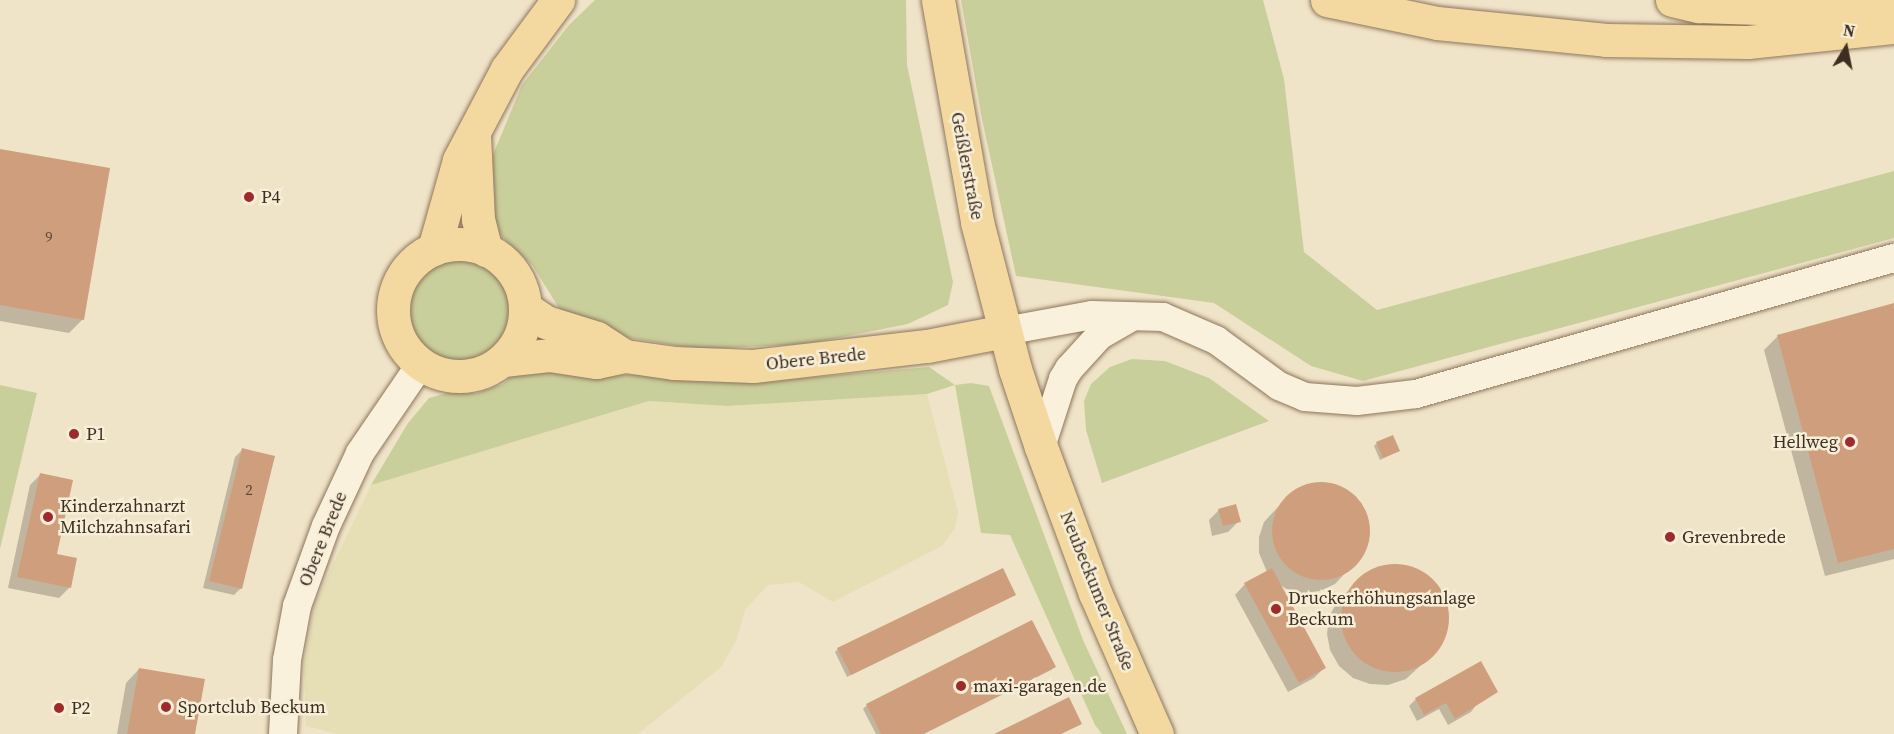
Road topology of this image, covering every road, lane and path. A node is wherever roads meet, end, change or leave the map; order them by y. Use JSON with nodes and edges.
{"nodes":[{"id":1,"x":558,"y":0,"type":"edge"},
{"id":2,"x":938,"y":0,"type":"edge"},
{"id":3,"x":1327,"y":0,"type":"edge"},
{"id":4,"x":1672,"y":0,"type":"edge"},
{"id":5,"x":1894,"y":13,"type":"edge"},
{"id":6,"x":1894,"y":27,"type":"edge"},
{"id":7,"x":474,"y":133,"type":"junction"},
{"id":8,"x":434,"y":249,"type":"junction"},
{"id":9,"x":486,"y":250,"type":"junction"},
{"id":10,"x":1894,"y":258,"type":"edge"},
{"id":11,"x":525,"y":308,"type":"junction"},
{"id":12,"x":1134,"y":316,"type":"junction"},
{"id":13,"x":1005,"y":331,"type":"junction"},
{"id":14,"x":626,"y":356,"type":"junction"},
{"id":15,"x":503,"y":360,"type":"junction"},
{"id":16,"x":420,"y":365,"type":"junction"},
{"id":17,"x":1041,"y":447,"type":"junction"},
{"id":18,"x":283,"y":734,"type":"edge"},
{"id":19,"x":1157,"y":734,"type":"edge"}],
"edges":[{"from":1,"to":7,"type":"main road"},
{"from":2,"to":13,"type":"main road","name":"Geißlerstraße"},
{"from":3,"to":6,"type":"main road"},
{"from":4,"to":5,"type":"main road"},
{"from":7,"to":8,"type":"main road"},
{"from":7,"to":9,"type":"main road"},
{"from":8,"to":9,"type":"main road"},
{"from":8,"to":16,"type":"main road"},
{"from":9,"to":11,"type":"main road"},
{"from":10,"to":12,"type":"street"},
{"from":11,"to":14,"type":"main road","name":"Obere Brede"},
{"from":11,"to":15,"type":"main road"},
{"from":12,"to":13,"type":"street"},
{"from":12,"to":17,"type":"street"},
{"from":13,"to":14,"type":"main road","name":"Obere Brede"},
{"from":13,"to":17,"type":"main road","name":"Neubeckumer Straße"},
{"from":14,"to":15,"type":"main road","name":"Obere Brede"},
{"from":15,"to":16,"type":"main road"},
{"from":16,"to":18,"type":"street","name":"Obere Brede"},
{"from":17,"to":19,"type":"main road","name":"Neubeckumer Straße"}]}
